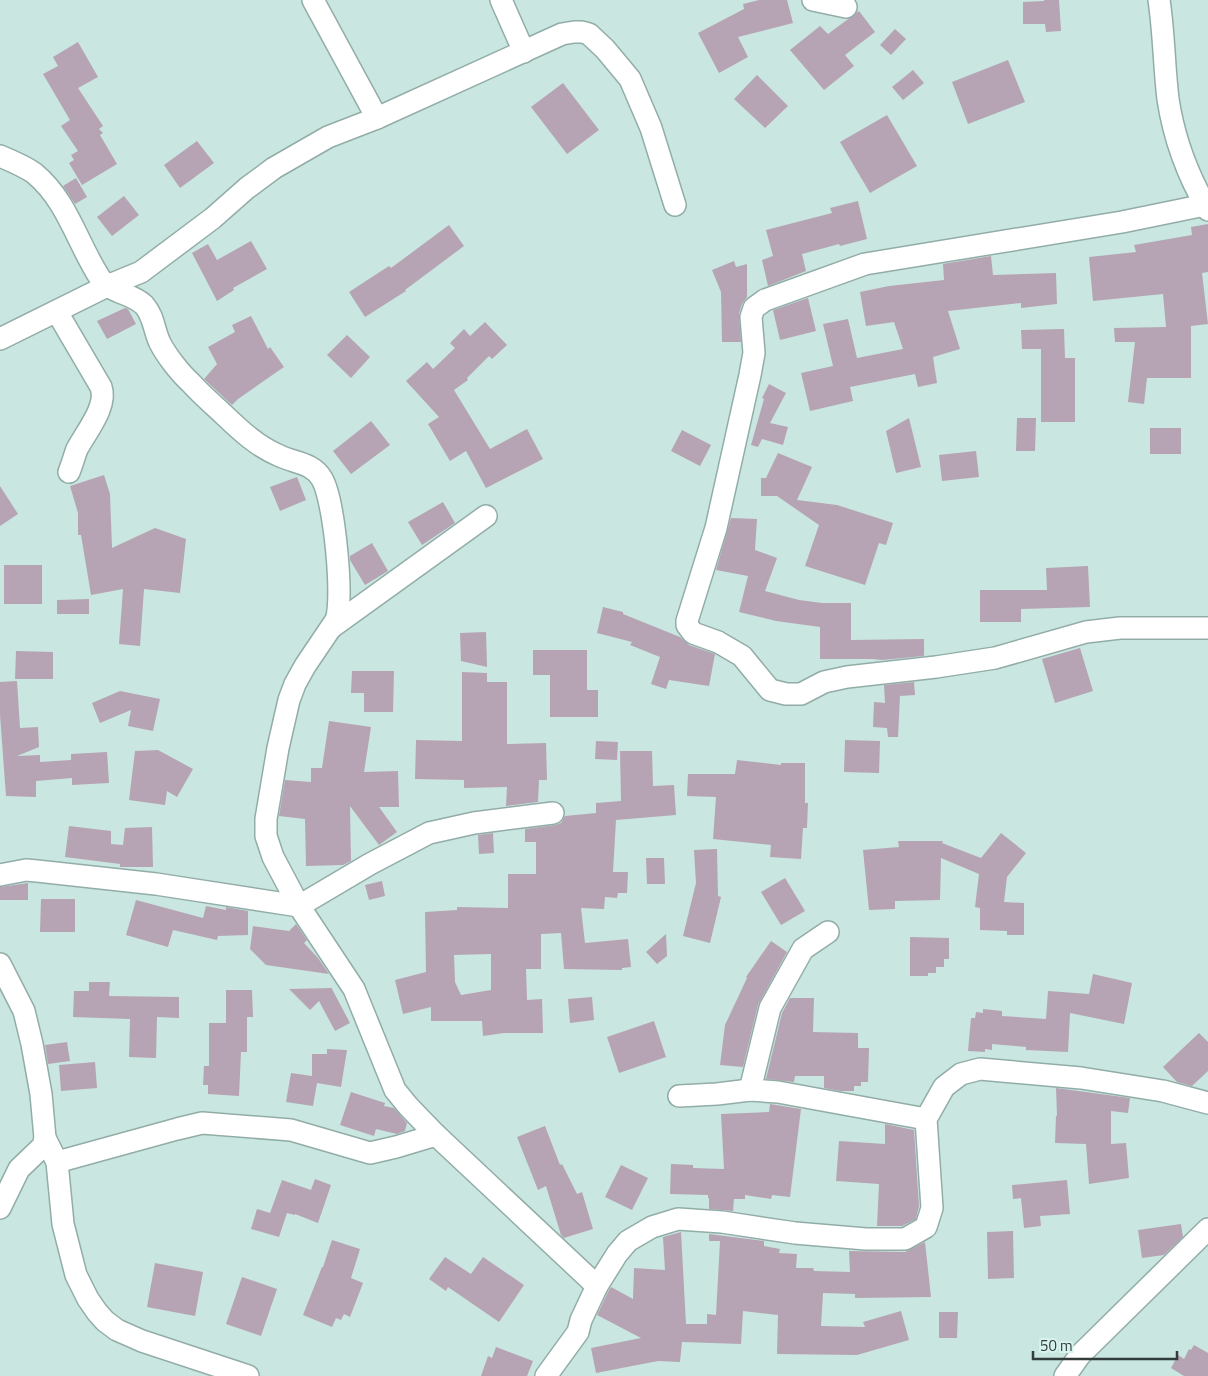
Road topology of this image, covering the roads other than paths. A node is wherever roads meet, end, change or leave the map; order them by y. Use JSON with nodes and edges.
{"nodes":[{"id":1,"x":314,"y":0,"type":"edge"},
{"id":2,"x":501,"y":0,"type":"edge"},
{"id":3,"x":813,"y":0,"type":"edge"},
{"id":4,"x":1159,"y":0,"type":"edge"},
{"id":5,"x":846,"y":6,"type":"dead end"},
{"id":6,"x":524,"y":52,"type":"junction"},
{"id":7,"x":377,"y":118,"type":"junction"},
{"id":8,"x":0,"y":156,"type":"edge"},
{"id":9,"x":675,"y":205,"type":"dead end"},
{"id":10,"x":1207,"y":208,"type":"edge"},
{"id":11,"x":107,"y":286,"type":"junction"},
{"id":12,"x":56,"y":312,"type":"junction"},
{"id":13,"x":0,"y":340,"type":"edge"},
{"id":14,"x":69,"y":472,"type":"dead end"},
{"id":15,"x":486,"y":516,"type":"dead end"},
{"id":16,"x":332,"y":627,"type":"junction"},
{"id":17,"x":1208,"y":628,"type":"edge"},
{"id":18,"x":554,"y":813,"type":"dead end"},
{"id":19,"x":0,"y":875,"type":"edge"},
{"id":20,"x":298,"y":906,"type":"junction"},
{"id":21,"x":828,"y":932,"type":"dead end"},
{"id":22,"x":0,"y":964,"type":"edge"},
{"id":23,"x":750,"y":1090,"type":"junction"},
{"id":24,"x":679,"y":1096,"type":"dead end"},
{"id":25,"x":1208,"y":1103,"type":"edge"},
{"id":26,"x":926,"y":1119,"type":"junction"},
{"id":27,"x":436,"y":1134,"type":"junction"},
{"id":28,"x":46,"y":1138,"type":"junction"},
{"id":29,"x":57,"y":1162,"type":"junction"},
{"id":30,"x":0,"y":1208,"type":"edge"},
{"id":31,"x":1205,"y":1238,"type":"edge"},
{"id":32,"x":597,"y":1286,"type":"junction"},
{"id":33,"x":248,"y":1376,"type":"edge"},
{"id":34,"x":546,"y":1376,"type":"edge"},
{"id":35,"x":1065,"y":1376,"type":"edge"}],
"edges":[{"from":1,"to":7,"type":"street"},
{"from":2,"to":6,"type":"street"},
{"from":3,"to":5,"type":"street"},
{"from":4,"to":10,"type":"street"},
{"from":6,"to":7,"type":"street"},
{"from":6,"to":9,"type":"street"},
{"from":7,"to":11,"type":"street"},
{"from":8,"to":11,"type":"street"},
{"from":10,"to":17,"type":"street"},
{"from":11,"to":12,"type":"street"},
{"from":11,"to":16,"type":"street"},
{"from":12,"to":13,"type":"street"},
{"from":12,"to":14,"type":"street"},
{"from":15,"to":16,"type":"street"},
{"from":16,"to":20,"type":"street"},
{"from":18,"to":20,"type":"street"},
{"from":19,"to":20,"type":"street"},
{"from":20,"to":27,"type":"street"},
{"from":21,"to":23,"type":"street"},
{"from":22,"to":28,"type":"street"},
{"from":23,"to":24,"type":"street"},
{"from":23,"to":26,"type":"street"},
{"from":25,"to":26,"type":"street"},
{"from":26,"to":32,"type":"street"},
{"from":27,"to":29,"type":"street"},
{"from":27,"to":32,"type":"street"},
{"from":28,"to":29,"type":"street"},
{"from":28,"to":30,"type":"street"},
{"from":29,"to":33,"type":"street"},
{"from":31,"to":35,"type":"street"},
{"from":32,"to":34,"type":"street"}]}
